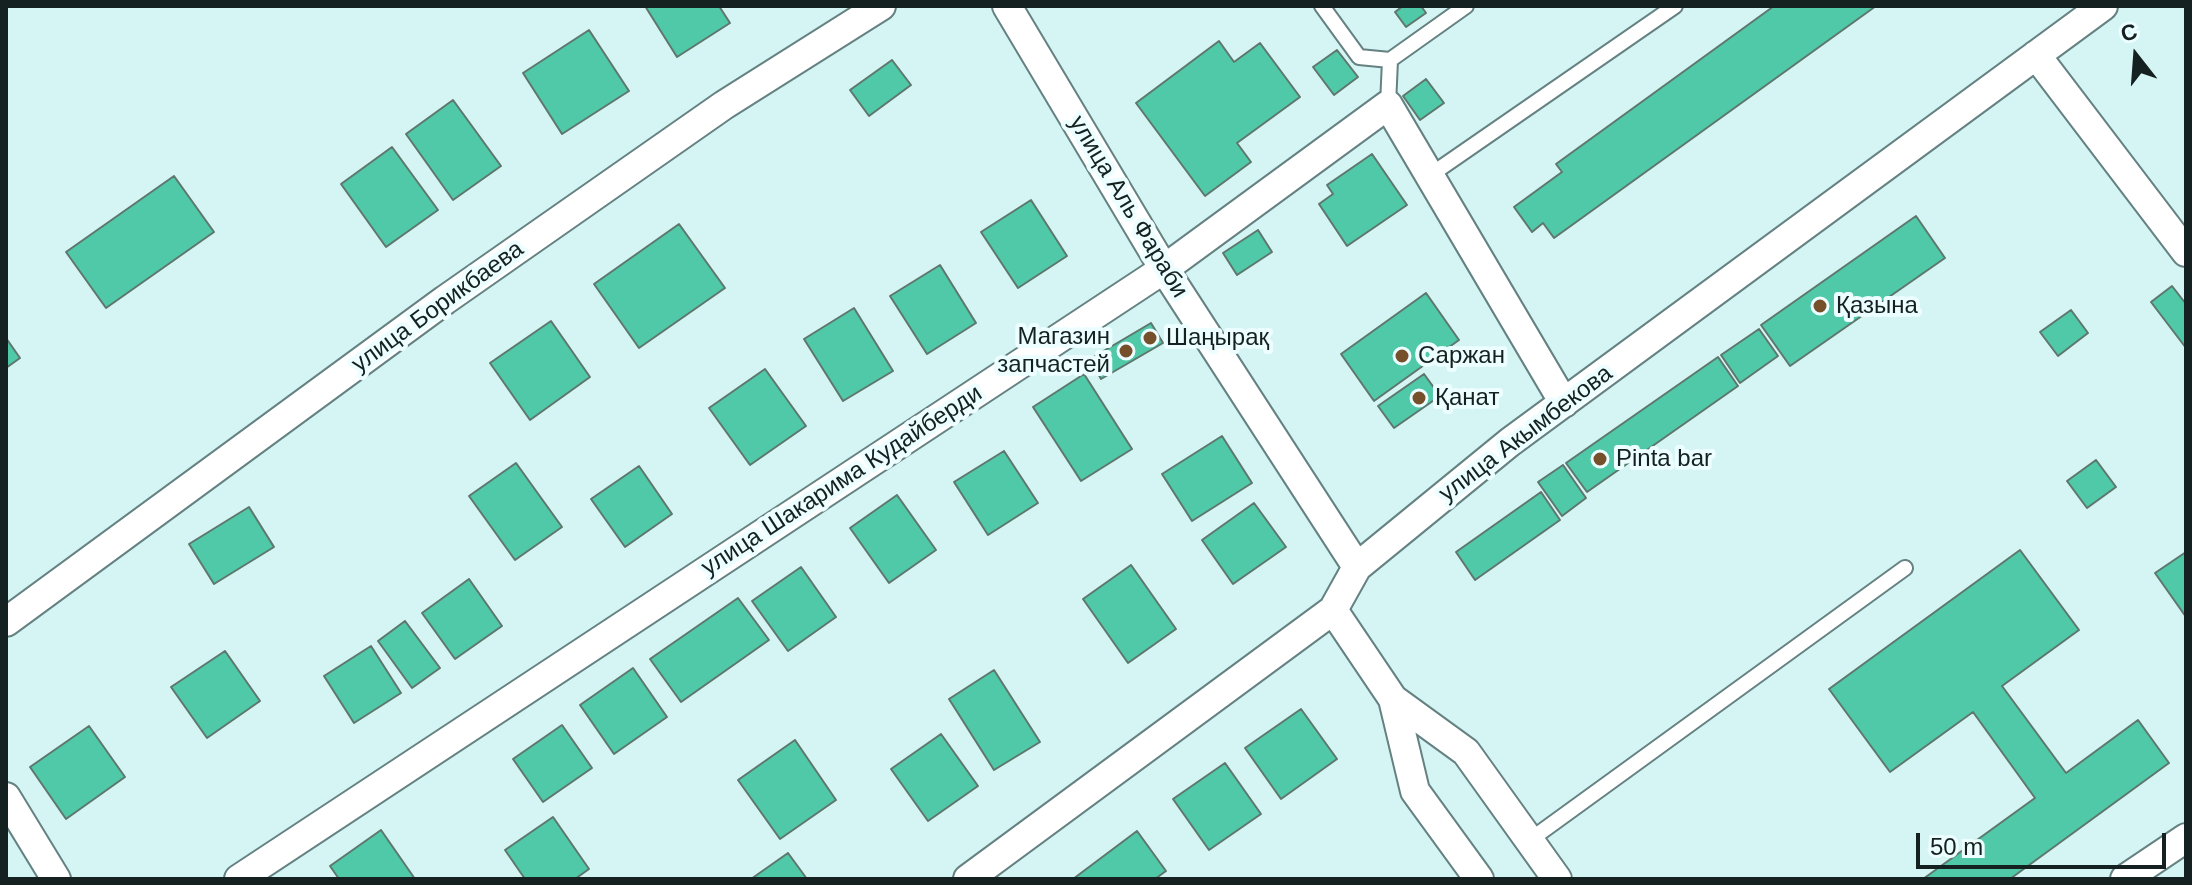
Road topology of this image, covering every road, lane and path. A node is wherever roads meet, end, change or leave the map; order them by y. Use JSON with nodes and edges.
{"nodes":[{"id":1,"x":881,"y":6,"type":"edge"},
{"id":2,"x":1007,"y":6,"type":"edge"},
{"id":3,"x":1322,"y":6,"type":"edge"},
{"id":4,"x":1466,"y":6,"type":"edge"},
{"id":5,"x":1675,"y":6,"type":"edge"},
{"id":6,"x":2103,"y":6,"type":"edge"},
{"id":7,"x":2036,"y":55,"type":"junction"},
{"id":8,"x":1390,"y":60,"type":"junction"},
{"id":9,"x":1388,"y":105,"type":"junction"},
{"id":10,"x":1429,"y":176,"type":"junction"},
{"id":11,"x":2186,"y":252,"type":"edge"},
{"id":12,"x":1164,"y":269,"type":"junction"},
{"id":13,"x":1564,"y":403,"type":"junction"},
{"id":14,"x":1357,"y":567,"type":"junction"},
{"id":15,"x":1905,"y":568,"type":"dead end"},
{"id":16,"x":1333,"y":610,"type":"junction"},
{"id":17,"x":6,"y":622,"type":"edge"},
{"id":18,"x":1393,"y":699,"type":"junction"},
{"id":19,"x":6,"y":797,"type":"edge"},
{"id":20,"x":2186,"y":838,"type":"edge"},
{"id":21,"x":1530,"y":840,"type":"junction"},
{"id":22,"x":56,"y":879,"type":"edge"},
{"id":23,"x":239,"y":879,"type":"edge"},
{"id":24,"x":968,"y":879,"type":"edge"},
{"id":25,"x":1479,"y":879,"type":"edge"},
{"id":26,"x":1557,"y":879,"type":"edge"},
{"id":27,"x":2125,"y":879,"type":"edge"}],
"edges":[{"from":1,"to":17,"type":"street","name":"улица Борикбаева"},
{"from":2,"to":12,"type":"street","name":"улица Аль Фараби"},
{"from":3,"to":8,"type":"lane"},
{"from":4,"to":8,"type":"lane"},
{"from":5,"to":10,"type":"lane"},
{"from":6,"to":7,"type":"street","name":"улица Акымбекова"},
{"from":7,"to":11,"type":"street"},
{"from":7,"to":13,"type":"street","name":"улица Акымбекова"},
{"from":8,"to":9,"type":"lane"},
{"from":9,"to":10,"type":"street"},
{"from":9,"to":12,"type":"street","name":"улица Шакарима Кудайберди"},
{"from":10,"to":13,"type":"street"},
{"from":12,"to":14,"type":"street","name":"улица Аль Фараби"},
{"from":12,"to":23,"type":"street","name":"улица Шакарима Кудайберди"},
{"from":13,"to":14,"type":"street","name":"улица Акымбекова"},
{"from":14,"to":16,"type":"street","name":"улица Акымбекова"},
{"from":15,"to":21,"type":"lane"},
{"from":16,"to":18,"type":"street"},
{"from":16,"to":24,"type":"street","name":"улица Акымбекова"},
{"from":18,"to":21,"type":"street"},
{"from":18,"to":25,"type":"street"},
{"from":19,"to":22,"type":"street"},
{"from":20,"to":27,"type":"street"},
{"from":21,"to":26,"type":"street"}]}
